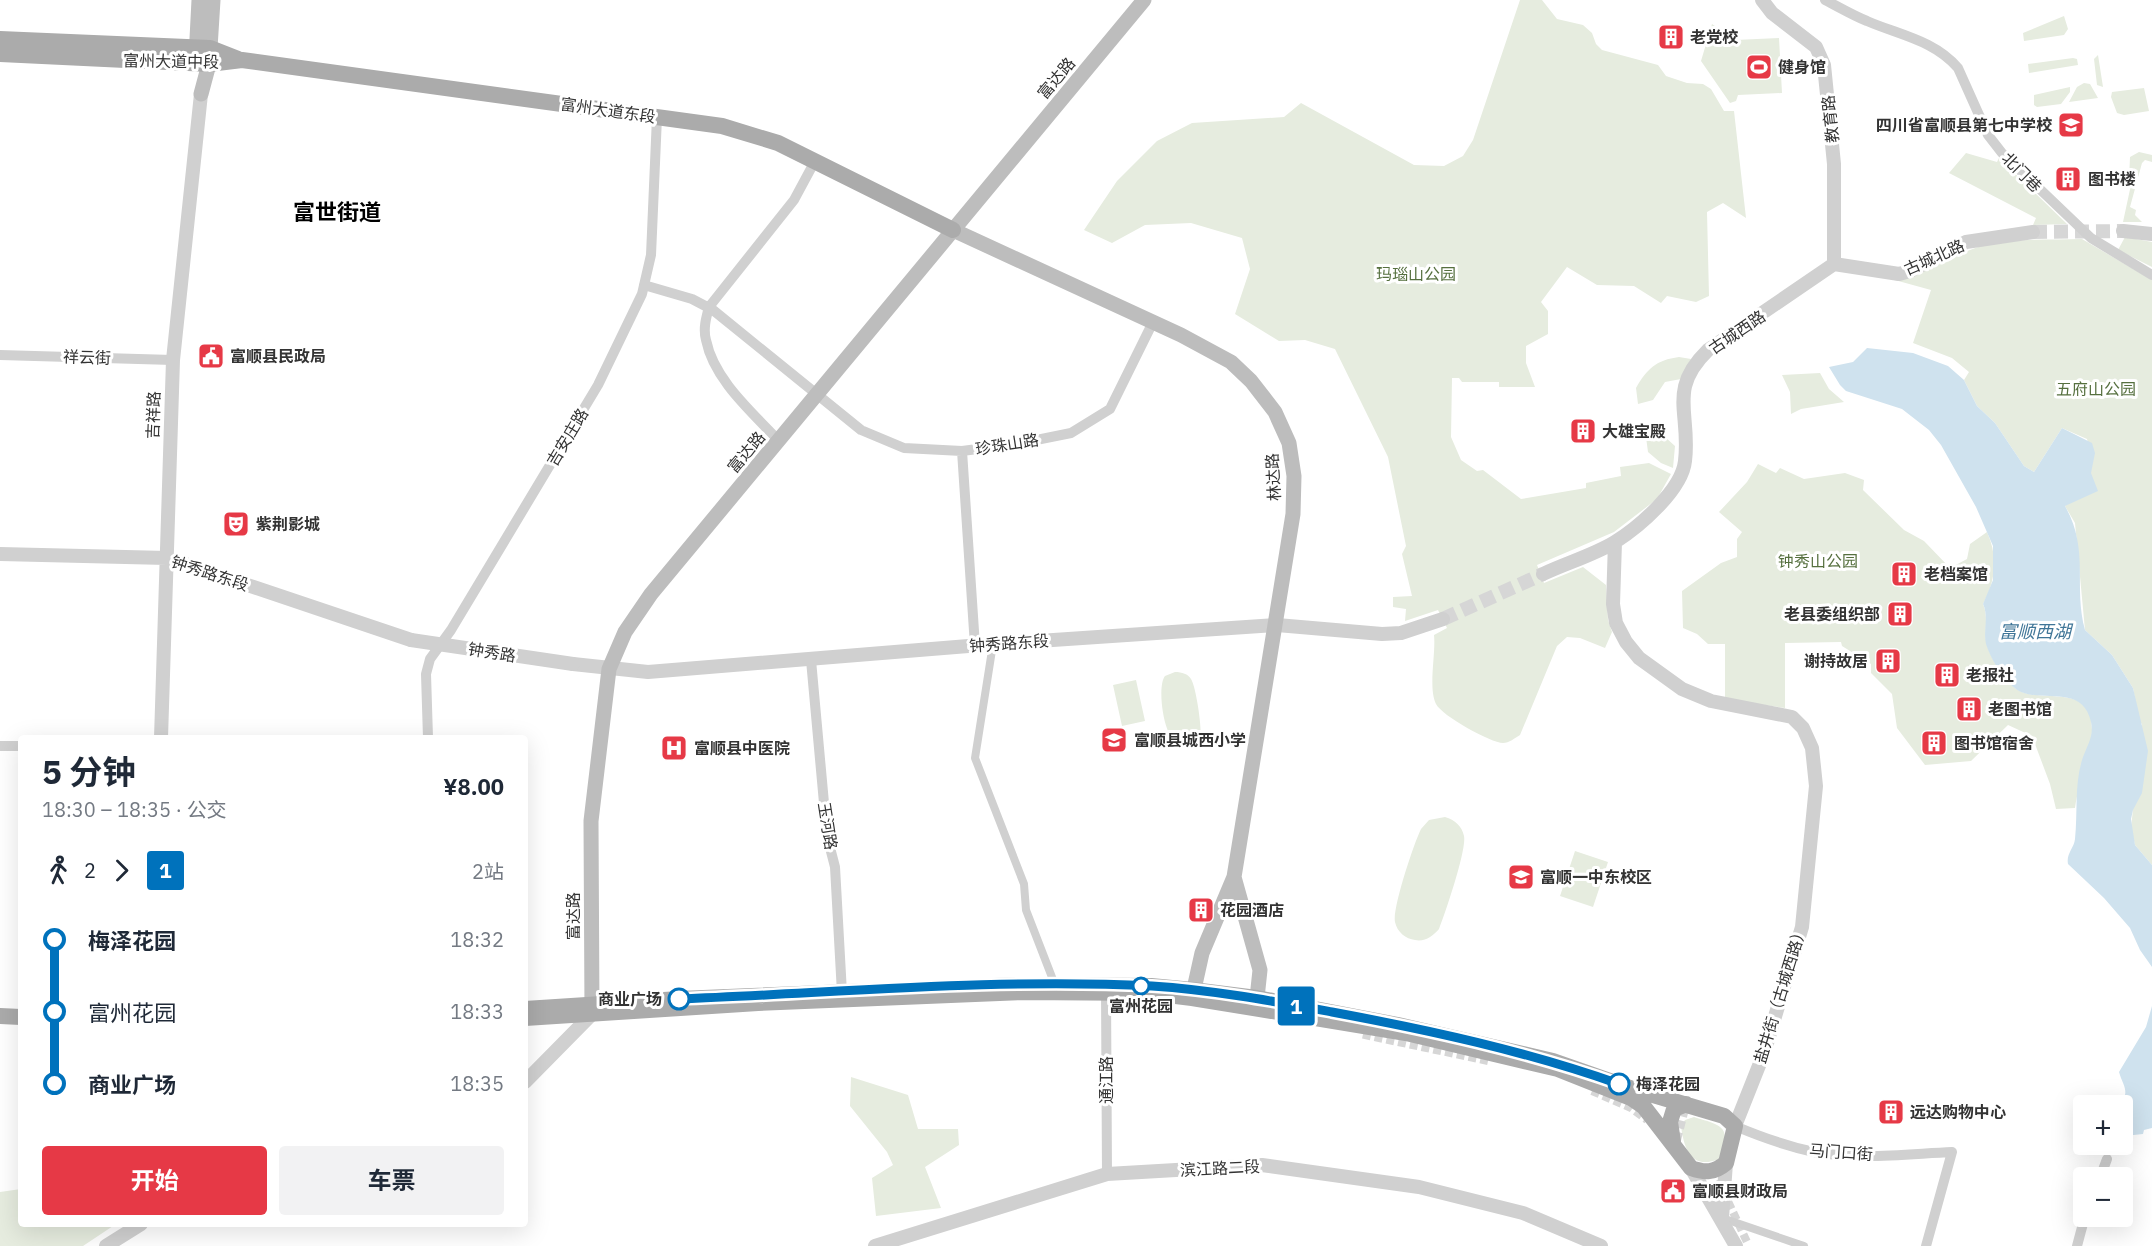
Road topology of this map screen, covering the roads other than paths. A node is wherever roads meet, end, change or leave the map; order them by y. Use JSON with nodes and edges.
{"nodes":[{"id":1,"x":199,"y":0,"type":"edge"},
{"id":2,"x":213,"y":0,"type":"edge"},
{"id":3,"x":1144,"y":0,"type":"edge"},
{"id":4,"x":1762,"y":0,"type":"edge"},
{"id":5,"x":1825,"y":0,"type":"edge"},
{"id":6,"x":0,"y":39,"type":"edge"},
{"id":7,"x":0,"y":54,"type":"edge"},
{"id":8,"x":203,"y":55,"type":"junction"},
{"id":9,"x":242,"y":60,"type":"joint"},
{"id":10,"x":201,"y":94,"type":"joint"},
{"id":11,"x":657,"y":117,"type":"junction"},
{"id":12,"x":814,"y":161,"type":"junction"},
{"id":13,"x":952,"y":230,"type":"junction"},
{"id":14,"x":2123,"y":231,"type":"tunnel mouth"},
{"id":15,"x":2033,"y":232,"type":"tunnel mouth"},
{"id":16,"x":2152,"y":234,"type":"edge"},
{"id":17,"x":1834,"y":264,"type":"junction"},
{"id":18,"x":2152,"y":275,"type":"edge"},
{"id":19,"x":644,"y":285,"type":"junction"},
{"id":20,"x":709,"y":307,"type":"junction"},
{"id":21,"x":1153,"y":322,"type":"junction"},
{"id":22,"x":0,"y":355,"type":"edge"},
{"id":23,"x":173,"y":360,"type":"junction"},
{"id":24,"x":817,"y":395,"type":"junction"},
{"id":25,"x":779,"y":441,"type":"junction"},
{"id":26,"x":962,"y":451,"type":"junction"},
{"id":27,"x":1615,"y":542,"type":"junction"},
{"id":28,"x":0,"y":554,"type":"edge"},
{"id":29,"x":167,"y":558,"type":"junction"},
{"id":30,"x":1543,"y":574,"type":"tunnel mouth"},
{"id":31,"x":1443,"y":619,"type":"tunnel mouth"},
{"id":32,"x":1277,"y":625,"type":"junction"},
{"id":33,"x":411,"y":640,"type":"joint"},
{"id":34,"x":993,"y":644,"type":"junction"},
{"id":35,"x":975,"y":646,"type":"junction"},
{"id":36,"x":811,"y":660,"type":"junction"},
{"id":37,"x":573,"y":664,"type":"joint"},
{"id":38,"x":609,"y":669,"type":"junction"},
{"id":39,"x":161,"y":735,"type":"edge"},
{"id":40,"x":428,"y":735,"type":"edge"},
{"id":41,"x":0,"y":746,"type":"edge"},
{"id":42,"x":18,"y":746,"type":"edge"},
{"id":43,"x":1234,"y":877,"type":"junction"},
{"id":44,"x":1055,"y":985,"type":"junction"},
{"id":45,"x":1106,"y":989,"type":"junction"},
{"id":46,"x":842,"y":993,"type":"junction"},
{"id":47,"x":1192,"y":994,"type":"junction"},
{"id":48,"x":1257,"y":998,"type":"junction"},
{"id":49,"x":528,"y":1009,"type":"edge"},
{"id":50,"x":592,"y":1009,"type":"junction"},
{"id":51,"x":0,"y":1016,"type":"edge"},
{"id":52,"x":18,"y":1017,"type":"edge"},
{"id":53,"x":528,"y":1018,"type":"edge"},
{"id":54,"x":0,"y":1025,"type":"edge"},
{"id":55,"x":18,"y":1026,"type":"edge"},
{"id":56,"x":528,"y":1079,"type":"edge"},
{"id":57,"x":1686,"y":1104,"type":"junction"},
{"id":58,"x":1735,"y":1126,"type":"junction"},
{"id":59,"x":1674,"y":1145,"type":"junction"},
{"id":60,"x":2107,"y":1159,"type":"dead end"},
{"id":61,"x":1726,"y":1163,"type":"junction"},
{"id":62,"x":2104,"y":1167,"type":"edge"},
{"id":63,"x":1691,"y":1168,"type":"junction"},
{"id":64,"x":1107,"y":1174,"type":"junction"},
{"id":65,"x":1722,"y":1218,"type":"junction"},
{"id":66,"x":136,"y":1227,"type":"edge"},
{"id":67,"x":2082,"y":1227,"type":"edge"},
{"id":68,"x":106,"y":1246,"type":"edge"},
{"id":69,"x":875,"y":1246,"type":"edge"},
{"id":70,"x":1601,"y":1246,"type":"edge"},
{"id":71,"x":1736,"y":1246,"type":"edge"},
{"id":72,"x":1804,"y":1246,"type":"edge"},
{"id":73,"x":1926,"y":1246,"type":"edge"},
{"id":74,"x":2077,"y":1246,"type":"edge"}],
"edges":[{"from":1,"to":8,"type":"main road","name":"吉祥路"},
{"from":2,"to":8,"type":"main road","name":"吉祥路"},
{"from":3,"to":13,"type":"main road","name":"富达路"},
{"from":4,"to":17,"type":"street","name":"教育路"},
{"from":5,"to":18,"type":"street","name":"北门巷"},
{"from":6,"to":8,"type":"main road","name":"富州大道中段"},
{"from":7,"to":8,"type":"main road","name":"富州大道中段"},
{"from":8,"to":9,"type":"main road","name":"富州大道中段"},
{"from":8,"to":10,"type":"main road","name":"吉祥路"},
{"from":9,"to":11,"type":"main road","name":"富州大道东段"},
{"from":10,"to":23,"type":"street","name":"吉祥路"},
{"from":11,"to":12,"type":"main road","name":"富州大道东段"},
{"from":11,"to":19,"type":"street","name":"吉安庄路"},
{"from":12,"to":13,"type":"main road","name":"富州大道东段"},
{"from":12,"to":20,"type":"street"},
{"from":13,"to":21,"type":"main road","name":"林达路"},
{"from":13,"to":24,"type":"main road","name":"富达路"},
{"from":14,"to":16,"type":"street"},
{"from":15,"to":17,"type":"street","name":"古城北路"},
{"from":17,"to":27,"type":"street","name":"古城西路"},
{"from":19,"to":20,"type":"street"},
{"from":19,"to":40,"type":"street","name":"吉安庄路"},
{"from":20,"to":24,"type":"street","name":"珍珠山路"},
{"from":20,"to":25,"type":"street"},
{"from":21,"to":26,"type":"street","name":"珍珠山路"},
{"from":21,"to":32,"type":"main road","name":"林达路"},
{"from":22,"to":23,"type":"street","name":"祥云街"},
{"from":23,"to":29,"type":"street","name":"吉祥路"},
{"from":24,"to":25,"type":"main road","name":"富达路"},
{"from":24,"to":26,"type":"street","name":"珍珠山路"},
{"from":25,"to":38,"type":"main road","name":"富达路"},
{"from":26,"to":35,"type":"street"},
{"from":27,"to":30,"type":"street","name":"古城西路"},
{"from":27,"to":58,"type":"street","name":"盐井街（古城西路）"},
{"from":28,"to":29,"type":"street","name":"钟秀路东段"},
{"from":29,"to":33,"type":"street","name":"钟秀路东段"},
{"from":29,"to":39,"type":"street","name":"吉祥路"},
{"from":31,"to":32,"type":"street","name":"钟秀路东段"},
{"from":32,"to":34,"type":"street","name":"钟秀路东段"},
{"from":32,"to":43,"type":"main road","name":"林达路"},
{"from":33,"to":37,"type":"street","name":"钟秀路","bridge":true},
{"from":34,"to":35,"type":"street","name":"钟秀路东段"},
{"from":34,"to":44,"type":"street"},
{"from":35,"to":36,"type":"street","name":"钟秀路东段"},
{"from":36,"to":38,"type":"street","name":"钟秀路东段"},
{"from":36,"to":46,"type":"street","name":"玉河路"},
{"from":37,"to":38,"type":"street","name":"钟秀路东段"},
{"from":38,"to":50,"type":"main road","name":"富达路"},
{"from":41,"to":42,"type":"street"},
{"from":43,"to":47,"type":"main road"},
{"from":43,"to":48,"type":"main road"},
{"from":44,"to":45,"type":"main road"},
{"from":44,"to":46,"type":"main road"},
{"from":45,"to":47,"type":"main road"},
{"from":45,"to":50,"type":"main road"},
{"from":45,"to":64,"type":"street","name":"通江路"},
{"from":46,"to":50,"type":"main road"},
{"from":47,"to":48,"type":"main road"},
{"from":47,"to":59,"type":"main road"},
{"from":48,"to":57,"type":"main road"},
{"from":49,"to":50,"type":"main road"},
{"from":50,"to":53,"type":"main road"},
{"from":50,"to":56,"type":"street"},
{"from":51,"to":52,"type":"main road"},
{"from":54,"to":55,"type":"main road"},
{"from":57,"to":58,"type":"main road"},
{"from":57,"to":59,"type":"main road"},
{"from":58,"to":61,"type":"main road"},
{"from":58,"to":73,"type":"street","name":"马门口街"},
{"from":59,"to":63,"type":"main road"},
{"from":60,"to":62,"type":"street"},
{"from":61,"to":63,"type":"main road"},
{"from":61,"to":65,"type":"street"},
{"from":63,"to":65,"type":"street"},
{"from":64,"to":69,"type":"street","name":"滨江路二段"},
{"from":64,"to":70,"type":"street","name":"滨江路二段"},
{"from":65,"to":71,"type":"street"},
{"from":65,"to":72,"type":"street"},
{"from":66,"to":68,"type":"street"},
{"from":67,"to":74,"type":"street"}]}
